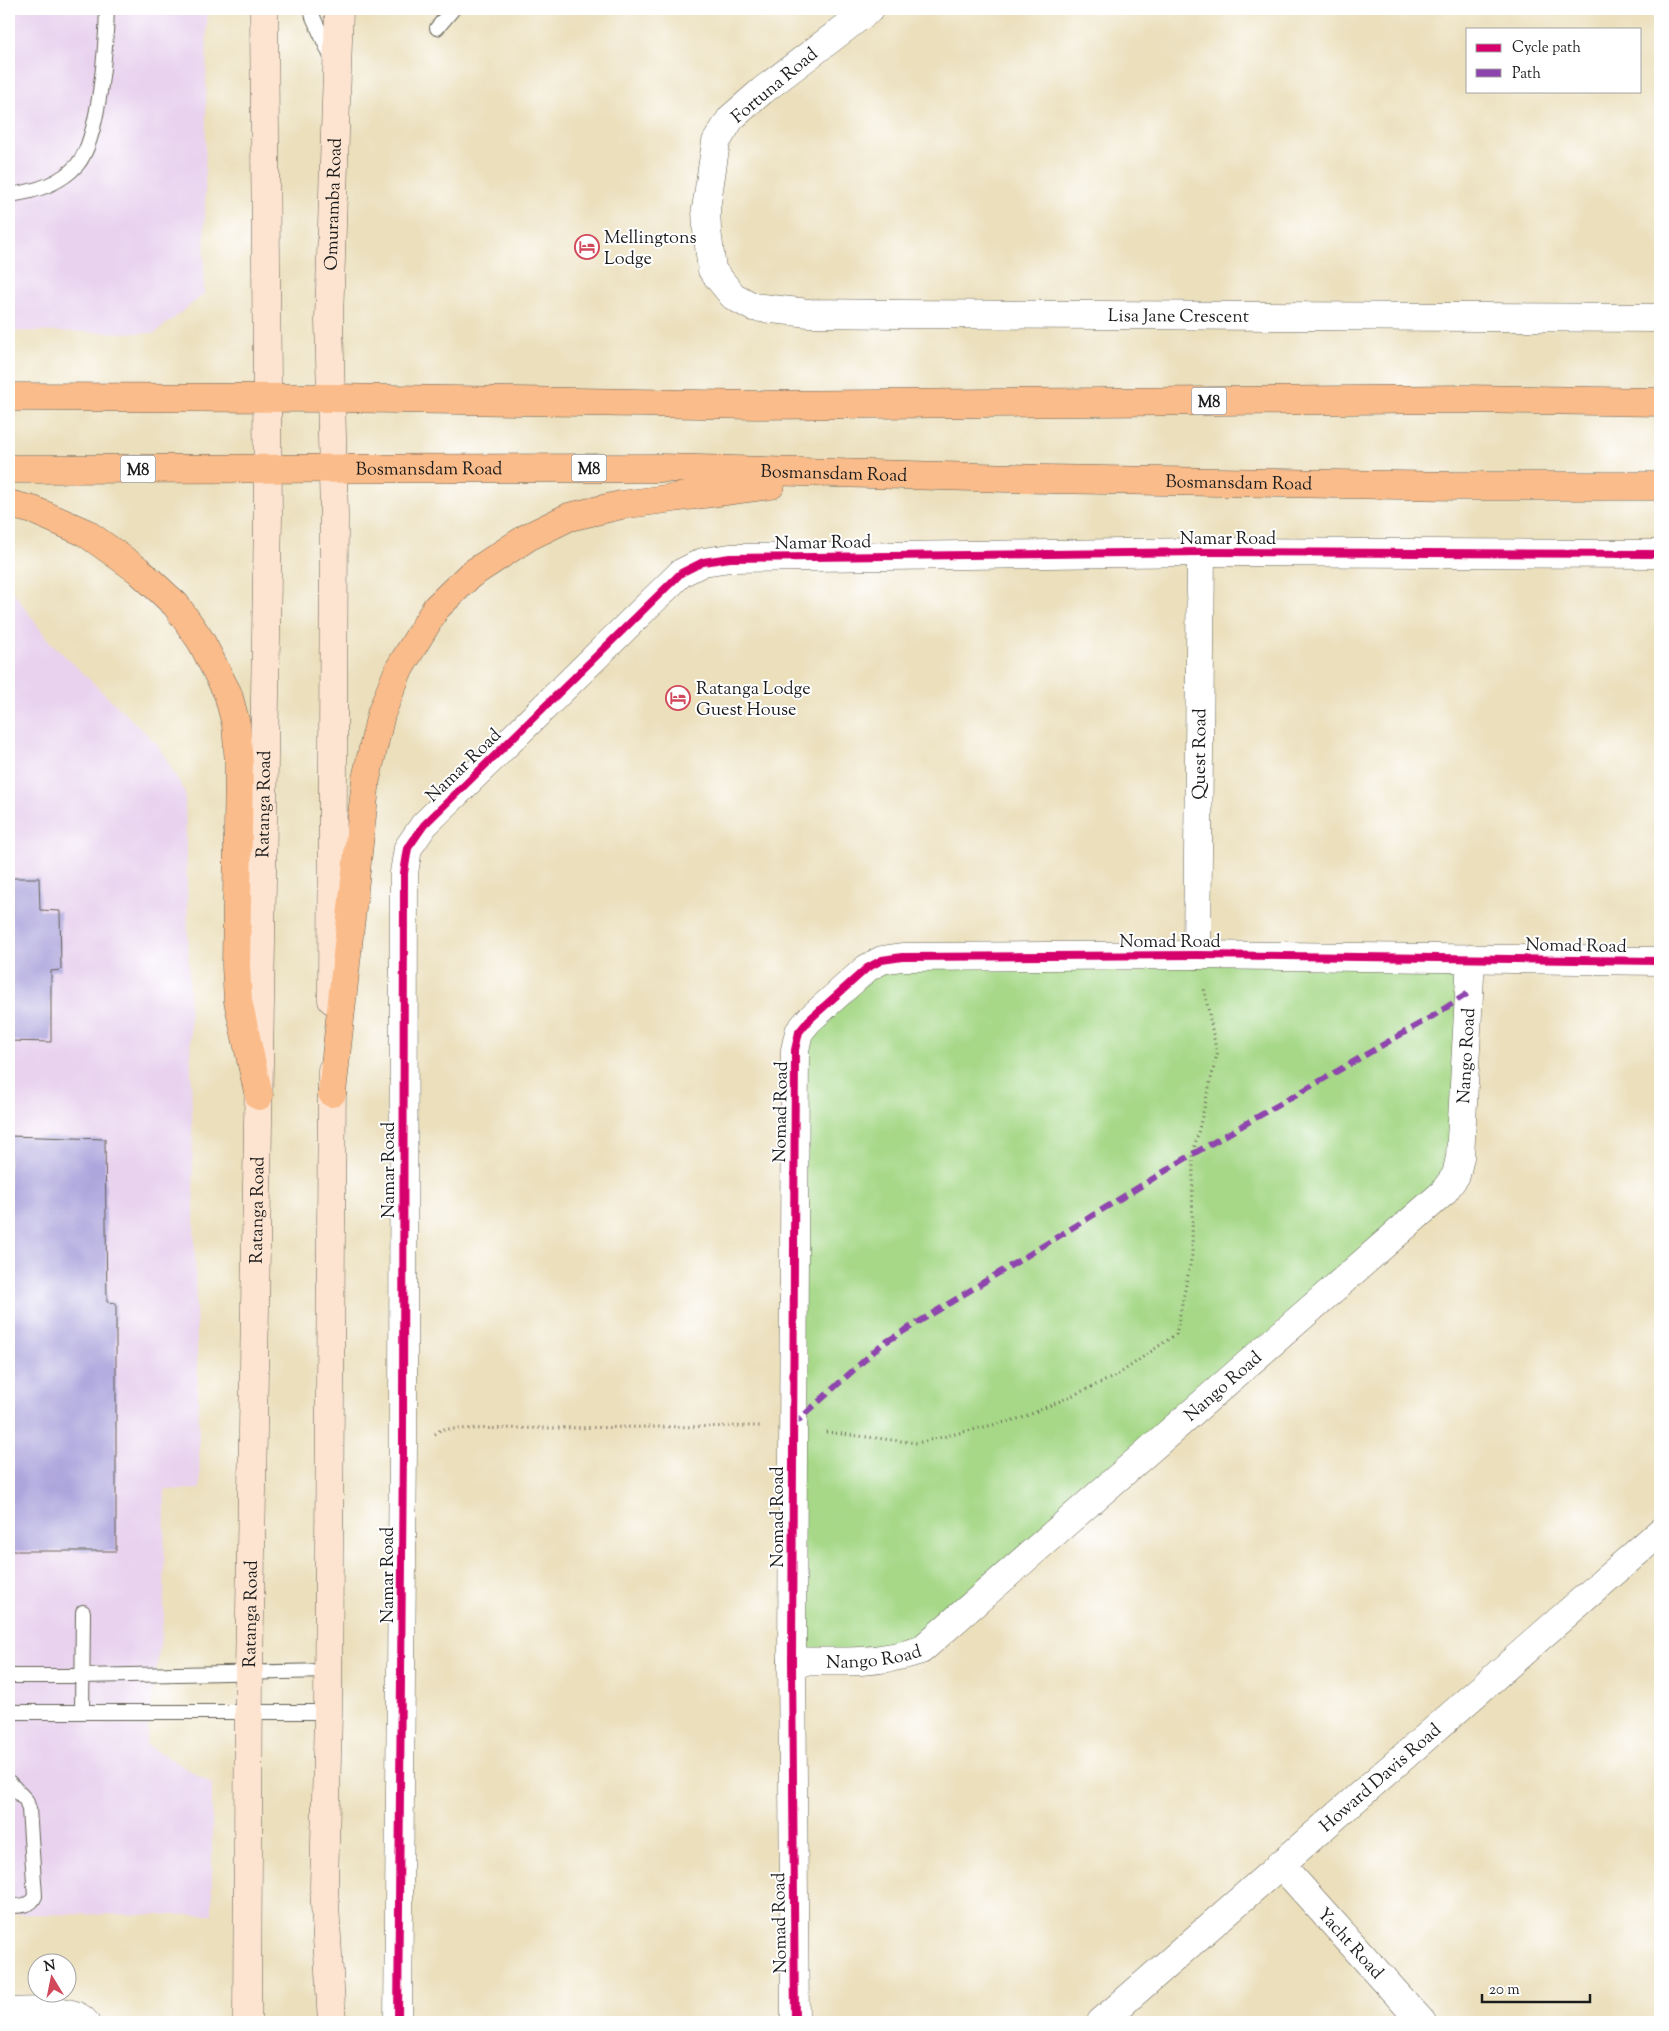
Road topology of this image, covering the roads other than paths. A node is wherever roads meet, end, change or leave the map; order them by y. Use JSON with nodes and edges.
{"nodes":[{"id":1,"x":107,"y":9,"type":"edge"},
{"id":2,"x":264,"y":9,"type":"edge"},
{"id":3,"x":269,"y":9,"type":"edge"},
{"id":4,"x":311,"y":9,"type":"edge"},
{"id":5,"x":339,"y":9,"type":"edge"},
{"id":6,"x":453,"y":9,"type":"edge"},
{"id":7,"x":870,"y":9,"type":"edge"},
{"id":8,"x":437,"y":28,"type":"dead end"},
{"id":9,"x":266,"y":51,"type":"junction"},
{"id":10,"x":336,"y":67,"type":"junction"},
{"id":11,"x":9,"y":195,"type":"edge"},
{"id":12,"x":712,"y":270,"type":"joint"},
{"id":13,"x":1660,"y":318,"type":"edge"},
{"id":14,"x":9,"y":397,"type":"edge"},
{"id":15,"x":267,"y":397,"type":"junction"},
{"id":16,"x":332,"y":398,"type":"junction"},
{"id":17,"x":1660,"y":402,"type":"edge"},
{"id":18,"x":333,"y":468,"type":"junction"},
{"id":19,"x":9,"y":469,"type":"edge"},
{"id":20,"x":267,"y":469,"type":"junction"},
{"id":21,"x":844,"y":474,"type":"junction"},
{"id":22,"x":1660,"y":486,"type":"edge"},
{"id":23,"x":9,"y":504,"type":"edge"},
{"id":24,"x":1201,"y":552,"type":"junction"},
{"id":25,"x":1660,"y":554,"type":"edge"},
{"id":26,"x":1197,"y":955,"type":"junction"},
{"id":27,"x":1471,"y":958,"type":"junction"},
{"id":28,"x":1660,"y":961,"type":"edge"},
{"id":29,"x":332,"y":1093,"type":"junction"},
{"id":30,"x":259,"y":1096,"type":"junction"},
{"id":31,"x":1660,"y":1532,"type":"edge"},
{"id":32,"x":83,"y":1612,"type":"dead end"},
{"id":33,"x":792,"y":1661,"type":"junction"},
{"id":34,"x":328,"y":1671,"type":"junction"},
{"id":35,"x":249,"y":1673,"type":"junction"},
{"id":36,"x":9,"y":1676,"type":"edge"},
{"id":37,"x":82,"y":1676,"type":"junction"},
{"id":38,"x":9,"y":1712,"type":"edge"},
{"id":39,"x":82,"y":1712,"type":"junction"},
{"id":40,"x":328,"y":1712,"type":"junction"},
{"id":41,"x":249,"y":1713,"type":"junction"},
{"id":42,"x":9,"y":1782,"type":"edge"},
{"id":43,"x":1280,"y":1864,"type":"junction"},
{"id":44,"x":9,"y":1906,"type":"edge"},
{"id":45,"x":9,"y":2012,"type":"edge"},
{"id":46,"x":85,"y":2022,"type":"edge"},
{"id":47,"x":247,"y":2022,"type":"edge"},
{"id":48,"x":332,"y":2022,"type":"edge"},
{"id":49,"x":398,"y":2022,"type":"edge"},
{"id":50,"x":795,"y":2022,"type":"edge"},
{"id":51,"x":1101,"y":2022,"type":"edge"},
{"id":52,"x":1422,"y":2022,"type":"edge"}],
"edges":[{"from":1,"to":11,"type":"lane"},
{"from":2,"to":9,"type":"main road"},
{"from":3,"to":9,"type":"lane"},
{"from":4,"to":10,"type":"lane"},
{"from":5,"to":10,"type":"main road","name":"Omuramba Road"},
{"from":6,"to":8,"type":"lane"},
{"from":7,"to":12,"type":"street","name":"Fortuna Road"},
{"from":9,"to":15,"type":"main road"},
{"from":10,"to":16,"type":"main road","name":"Omuramba Road"},
{"from":12,"to":13,"type":"street","name":"Lisa Jane Crescent"},
{"from":14,"to":15,"type":"main road","number":"M8"},
{"from":15,"to":16,"type":"main road","number":"M8"},
{"from":15,"to":20,"type":"main road","name":"Ratanga Road"},
{"from":16,"to":17,"type":"main road","number":"M8"},
{"from":16,"to":18,"type":"main road"},
{"from":18,"to":20,"type":"main road","name":"Bosmansdam Road","number":"M8"},
{"from":18,"to":21,"type":"main road","name":"Bosmansdam Road","number":"M8"},
{"from":18,"to":29,"type":"main road"},
{"from":19,"to":20,"type":"main road","name":"Bosmansdam Road","number":"M8"},
{"from":20,"to":30,"type":"main road","name":"Ratanga Road"},
{"from":21,"to":22,"type":"main road","name":"Bosmansdam Road","number":"M8"},
{"from":21,"to":29,"type":"main road"},
{"from":23,"to":30,"type":"main road"},
{"from":24,"to":25,"type":"street","name":"Namar Road"},
{"from":24,"to":26,"type":"street","name":"Quest Road"},
{"from":24,"to":49,"type":"street","name":"Namar Road"},
{"from":26,"to":27,"type":"street","name":"Nomad Road"},
{"from":26,"to":33,"type":"street","name":"Nomad Road"},
{"from":27,"to":28,"type":"street","name":"Nomad Road"},
{"from":27,"to":33,"type":"street","name":"Nango Road"},
{"from":29,"to":34,"type":"main road"},
{"from":30,"to":35,"type":"main road","name":"Ratanga Road"},
{"from":31,"to":43,"type":"street","name":"Howard Davis Road"},
{"from":32,"to":37,"type":"lane"},
{"from":33,"to":50,"type":"street","name":"Nomad Road"},
{"from":34,"to":35,"type":"lane"},
{"from":34,"to":40,"type":"main road"},
{"from":35,"to":37,"type":"lane"},
{"from":35,"to":41,"type":"main road","name":"Ratanga Road"},
{"from":36,"to":37,"type":"lane"},
{"from":37,"to":39,"type":"lane"},
{"from":38,"to":39,"type":"lane"},
{"from":39,"to":41,"type":"lane"},
{"from":40,"to":41,"type":"lane"},
{"from":40,"to":48,"type":"main road"},
{"from":41,"to":47,"type":"main road","name":"Ratanga Road"},
{"from":42,"to":44,"type":"lane"},
{"from":43,"to":51,"type":"street","name":"Howard Davis Road"},
{"from":43,"to":52,"type":"street","name":"Yacht Road"},
{"from":45,"to":46,"type":"street"}]}
